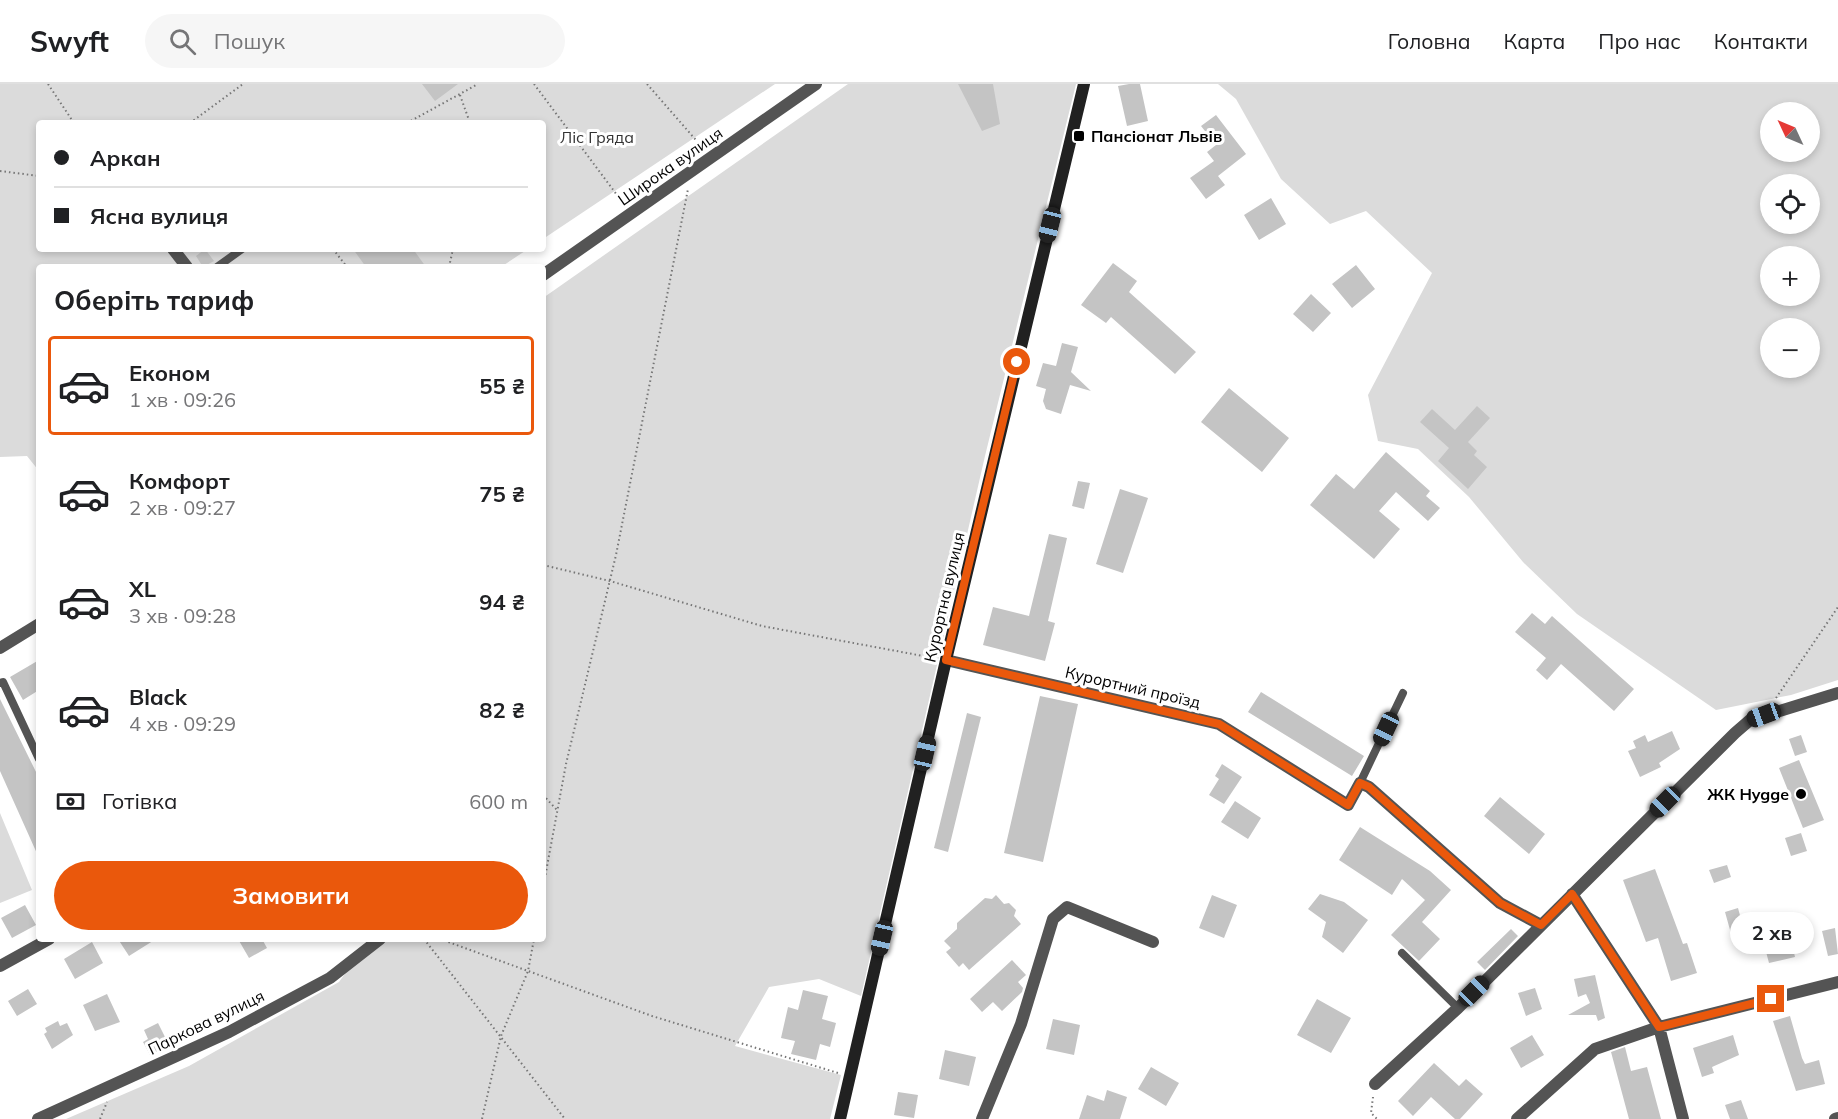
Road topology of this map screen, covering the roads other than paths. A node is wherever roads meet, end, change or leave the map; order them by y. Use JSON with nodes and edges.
{"nodes":[{"id":1,"x":816,"y":84,"type":"edge"},
{"id":2,"x":1084,"y":84,"type":"edge"},
{"id":3,"x":238,"y":252,"type":"edge"},
{"id":4,"x":221,"y":264,"type":"edge"},
{"id":5,"x":546,"y":273,"type":"edge"},
{"id":6,"x":36,"y":626,"type":"edge"},
{"id":7,"x":0,"y":648,"type":"edge"},
{"id":8,"x":946,"y":660,"type":"junction"},
{"id":9,"x":0,"y":683,"type":"edge"},
{"id":10,"x":1403,"y":693,"type":"dead end"},
{"id":11,"x":1838,"y":693,"type":"edge"},
{"id":12,"x":36,"y":753,"type":"edge"},
{"id":13,"x":1360,"y":783,"type":"junction"},
{"id":14,"x":1572,"y":894,"type":"junction"},
{"id":15,"x":1541,"y":925,"type":"junction"},
{"id":16,"x":44,"y":942,"type":"edge"},
{"id":17,"x":376,"y":942,"type":"edge"},
{"id":18,"x":1153,"y":942,"type":"dead end"},
{"id":19,"x":1402,"y":953,"type":"dead end"},
{"id":20,"x":0,"y":966,"type":"edge"},
{"id":21,"x":1838,"y":982,"type":"edge"},
{"id":22,"x":1458,"y":1008,"type":"junction"},
{"id":23,"x":1659,"y":1027,"type":"junction"},
{"id":24,"x":1375,"y":1084,"type":"road end"},
{"id":25,"x":38,"y":1119,"type":"edge"},
{"id":26,"x":840,"y":1119,"type":"edge"},
{"id":27,"x":982,"y":1119,"type":"edge"},
{"id":28,"x":1517,"y":1119,"type":"edge"},
{"id":29,"x":1683,"y":1119,"type":"edge"}],
"edges":[{"from":1,"to":5,"type":"street","name":"Широка вулиця"},
{"from":2,"to":8,"type":"main road","name":"Курортна вулиця"},
{"from":3,"to":4,"type":"lane"},
{"from":6,"to":7,"type":"street"},
{"from":8,"to":13,"type":"street","name":"Курортний проїзд"},
{"from":8,"to":26,"type":"main road","name":"Курортна вулиця"},
{"from":9,"to":12,"type":"lane"},
{"from":10,"to":13,"type":"lane","name":"Курортний проїзд"},
{"from":11,"to":14,"type":"street"},
{"from":13,"to":15,"type":"street"},
{"from":14,"to":15,"type":"street"},
{"from":14,"to":23,"type":"street"},
{"from":15,"to":22,"type":"street"},
{"from":16,"to":20,"type":"street"},
{"from":17,"to":25,"type":"street","name":"Паркова вулиця"},
{"from":18,"to":27,"type":"street"},
{"from":19,"to":22,"type":"lane"},
{"from":21,"to":23,"type":"street"},
{"from":22,"to":24,"type":"street"},
{"from":23,"to":28,"type":"street"},
{"from":23,"to":29,"type":"street"}]}
